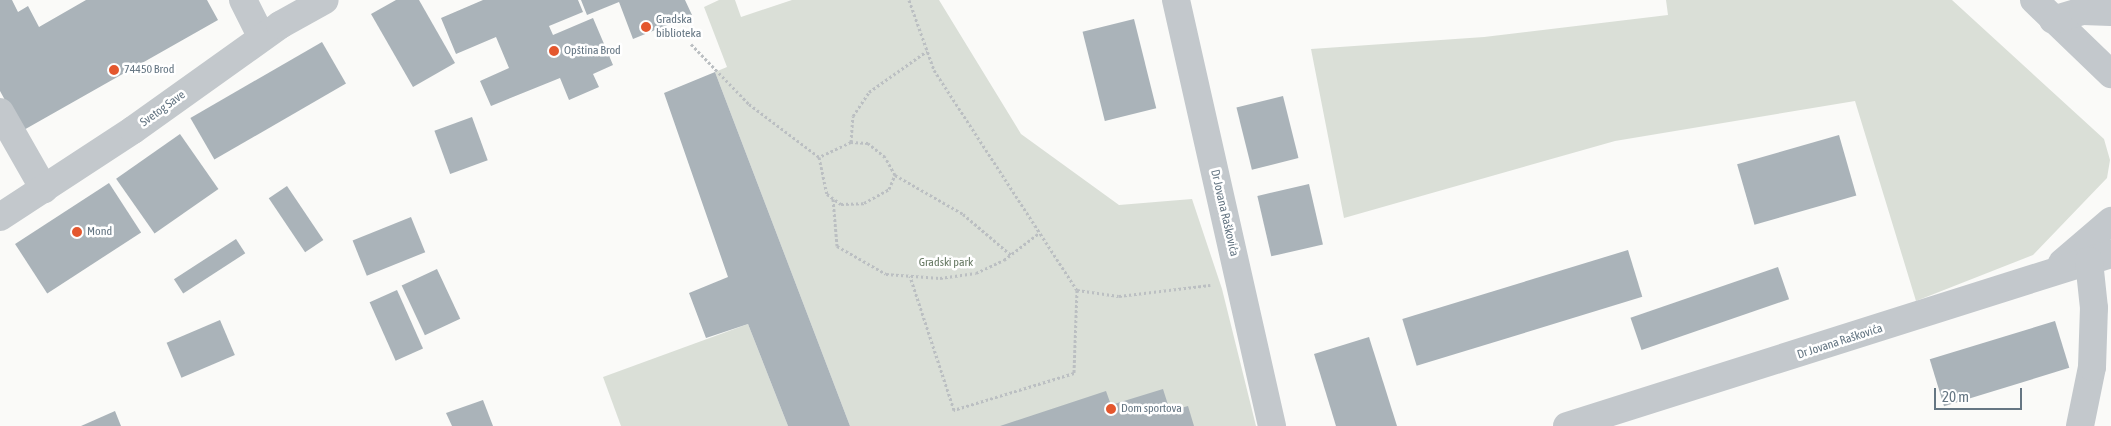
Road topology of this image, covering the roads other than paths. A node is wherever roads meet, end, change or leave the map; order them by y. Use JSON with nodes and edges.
{"nodes":[{"id":1,"x":243,"y":0,"type":"edge"},
{"id":2,"x":326,"y":0,"type":"edge"},
{"id":3,"x":1176,"y":0,"type":"edge"},
{"id":4,"x":2034,"y":0,"type":"edge"},
{"id":5,"x":2111,"y":12,"type":"edge"},
{"id":6,"x":2053,"y":20,"type":"junction"},
{"id":7,"x":262,"y":38,"type":"junction"},
{"id":8,"x":2111,"y":74,"type":"edge"},
{"id":9,"x":0,"y":112,"type":"edge"},
{"id":10,"x":44,"y":188,"type":"junction"},
{"id":11,"x":0,"y":217,"type":"edge"},
{"id":12,"x":2111,"y":221,"type":"edge"},
{"id":13,"x":2100,"y":258,"type":"edge"},
{"id":14,"x":2049,"y":273,"type":"junction"},
{"id":15,"x":1272,"y":426,"type":"edge"},
{"id":16,"x":1567,"y":426,"type":"edge"},
{"id":17,"x":2080,"y":426,"type":"edge"}],
"edges":[{"from":1,"to":7,"type":"street"},
{"from":2,"to":7,"type":"street","name":"Svetog Save"},
{"from":3,"to":15,"type":"street","name":"Dr Jovana Raškovića"},
{"from":4,"to":6,"type":"street"},
{"from":5,"to":6,"type":"street"},
{"from":6,"to":8,"type":"street"},
{"from":7,"to":10,"type":"street","name":"Svetog Save"},
{"from":9,"to":10,"type":"street"},
{"from":10,"to":11,"type":"street","name":"Svetog Save"},
{"from":12,"to":14,"type":"street"},
{"from":13,"to":14,"type":"street","name":"Dr Jovana Raškovića"},
{"from":13,"to":17,"type":"street"},
{"from":14,"to":16,"type":"street","name":"Dr Jovana Raškovića"}]}
